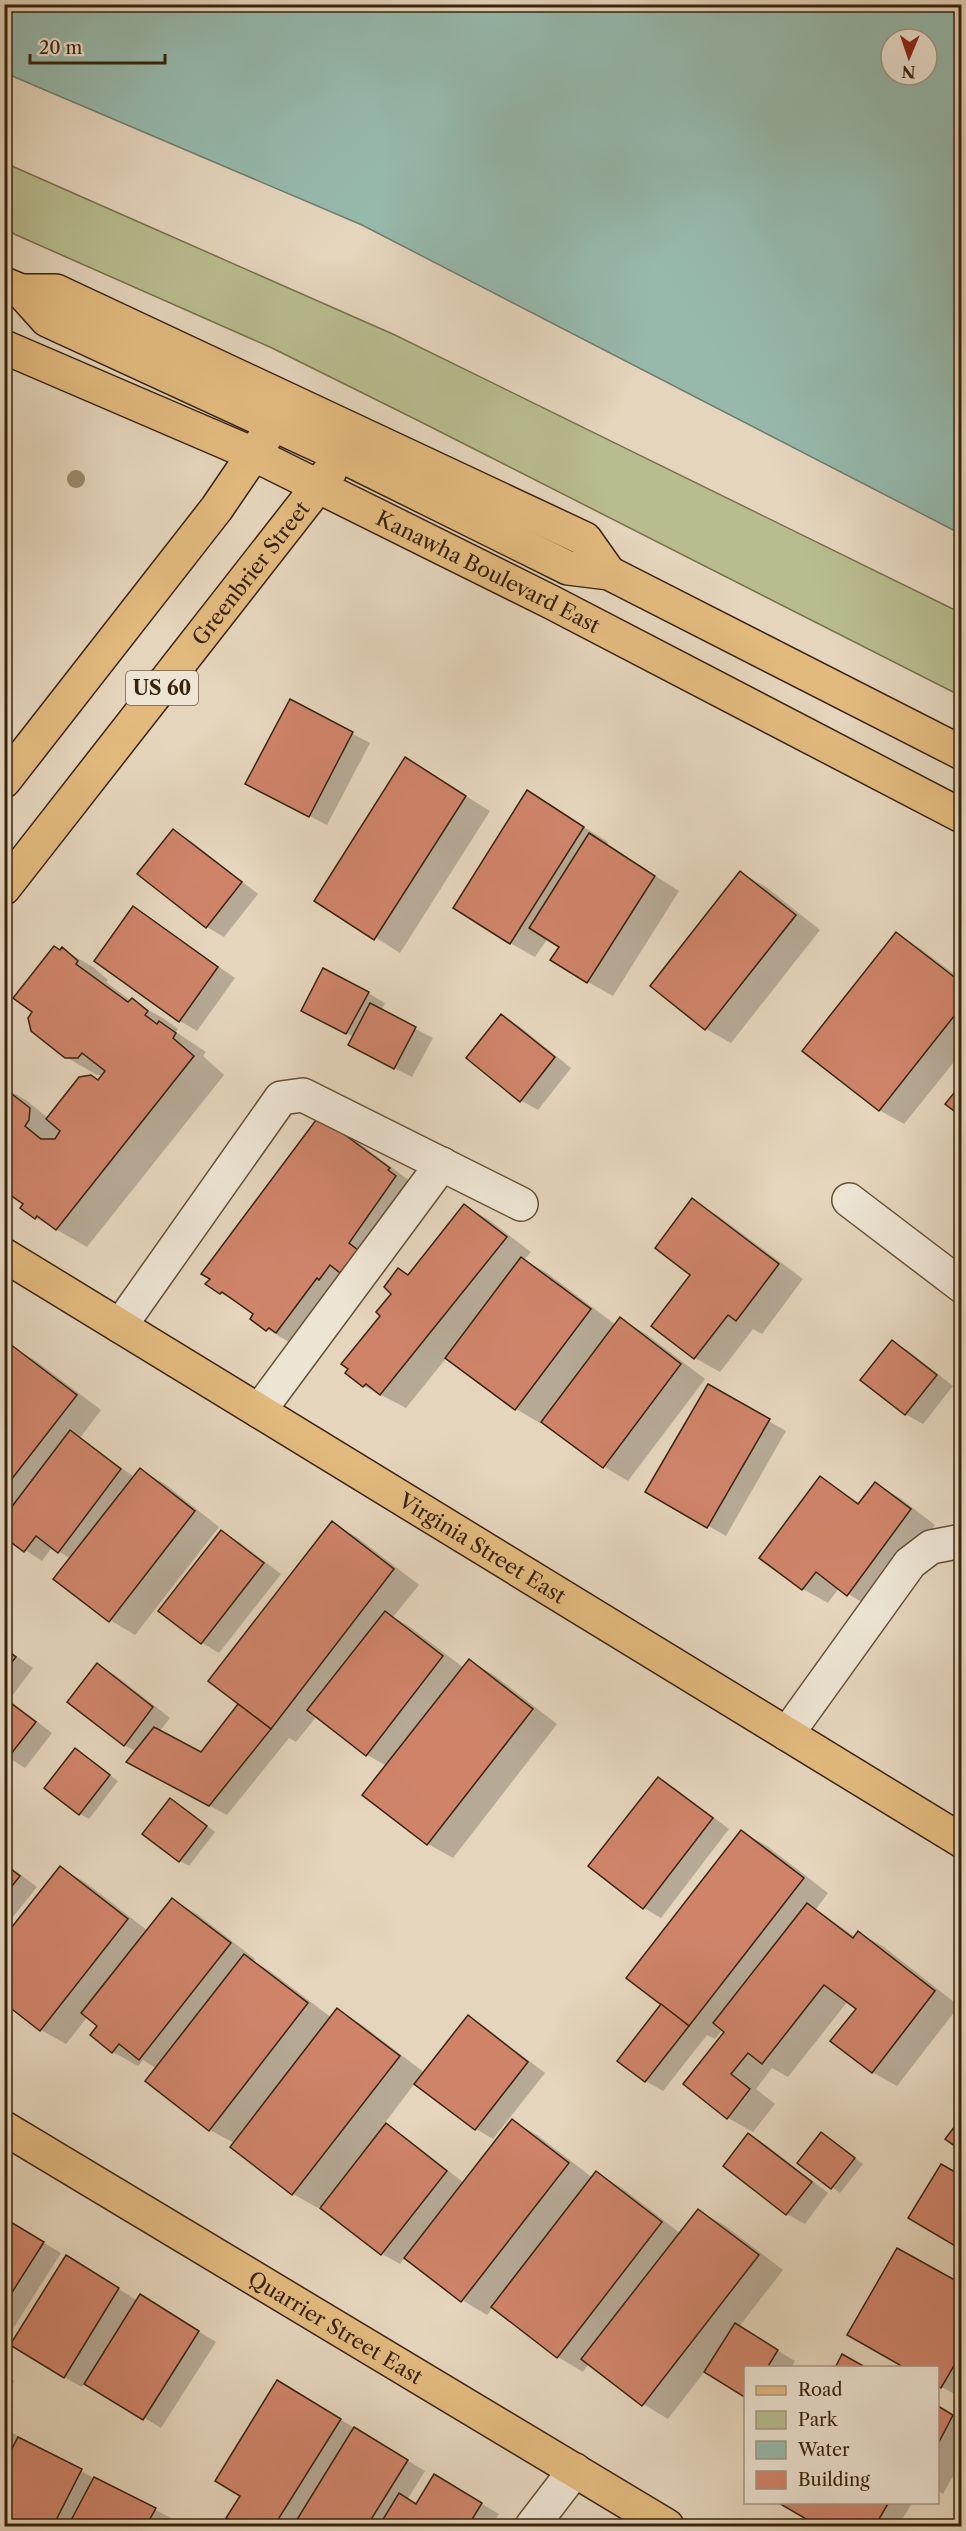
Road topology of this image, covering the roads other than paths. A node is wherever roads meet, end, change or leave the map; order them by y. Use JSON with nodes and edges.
{"nodes":[{"id":1,"x":13,"y":287,"type":"edge"},
{"id":2,"x":4,"y":347,"type":"edge"},
{"id":3,"x":274,"y":425,"type":"junction"},
{"id":4,"x":253,"y":454,"type":"junction"},
{"id":5,"x":342,"y":456,"type":"junction"},
{"id":6,"x":318,"y":487,"type":"junction"},
{"id":7,"x":609,"y":573,"type":"junction"},
{"id":8,"x":962,"y":753,"type":"edge"},
{"id":9,"x":4,"y":781,"type":"edge"},
{"id":10,"x":962,"y":816,"type":"edge"},
{"id":11,"x":4,"y":888,"type":"edge"},
{"id":12,"x":442,"y":1164,"type":"junction"},
{"id":13,"x":849,"y":1200,"type":"dead end"},
{"id":14,"x":521,"y":1204,"type":"dead end"},
{"id":15,"x":4,"y":1255,"type":"edge"},
{"id":16,"x":962,"y":1286,"type":"edge"},
{"id":17,"x":120,"y":1326,"type":"junction"},
{"id":18,"x":259,"y":1411,"type":"junction"},
{"id":19,"x":962,"y":1541,"type":"edge"},
{"id":20,"x":787,"y":1734,"type":"junction"},
{"id":21,"x":962,"y":1841,"type":"edge"},
{"id":22,"x":4,"y":2128,"type":"edge"},
{"id":23,"x":575,"y":2470,"type":"junction"},
{"id":24,"x":532,"y":2526,"type":"edge"},
{"id":25,"x":667,"y":2526,"type":"edge"}],
"edges":[{"from":1,"to":3,"type":"main road","name":"Kanawha Boulevard East"},
{"from":1,"to":7,"type":"main road","name":"Kanawha Boulevard East"},
{"from":2,"to":4,"type":"main road","name":"Kanawha Boulevard East"},
{"from":3,"to":4,"type":"main road"},
{"from":3,"to":5,"type":"main road","name":"Kanawha Boulevard East"},
{"from":4,"to":6,"type":"main road","name":"Kanawha Boulevard East"},
{"from":4,"to":9,"type":"main road","number":"US 60"},
{"from":5,"to":6,"type":"main road","name":"Greenbrier Street","number":"US 60"},
{"from":5,"to":7,"type":"main road","name":"Kanawha Boulevard East"},
{"from":6,"to":10,"type":"main road","name":"Kanawha Boulevard East"},
{"from":6,"to":11,"type":"main road","name":"Greenbrier Street","number":"US 60"},
{"from":7,"to":8,"type":"main road","name":"Kanawha Boulevard East"},
{"from":12,"to":14,"type":"street"},
{"from":12,"to":17,"type":"street"},
{"from":12,"to":18,"type":"street"},
{"from":13,"to":16,"type":"street"},
{"from":15,"to":17,"type":"main road","name":"Virginia Street East"},
{"from":17,"to":18,"type":"main road","name":"Virginia Street East"},
{"from":18,"to":20,"type":"main road","name":"Virginia Street East"},
{"from":19,"to":20,"type":"street"},
{"from":20,"to":21,"type":"main road","name":"Virginia Street East"},
{"from":22,"to":23,"type":"main road","name":"Quarrier Street East"},
{"from":23,"to":24,"type":"street"},
{"from":23,"to":25,"type":"main road","name":"Quarrier Street East"}]}
